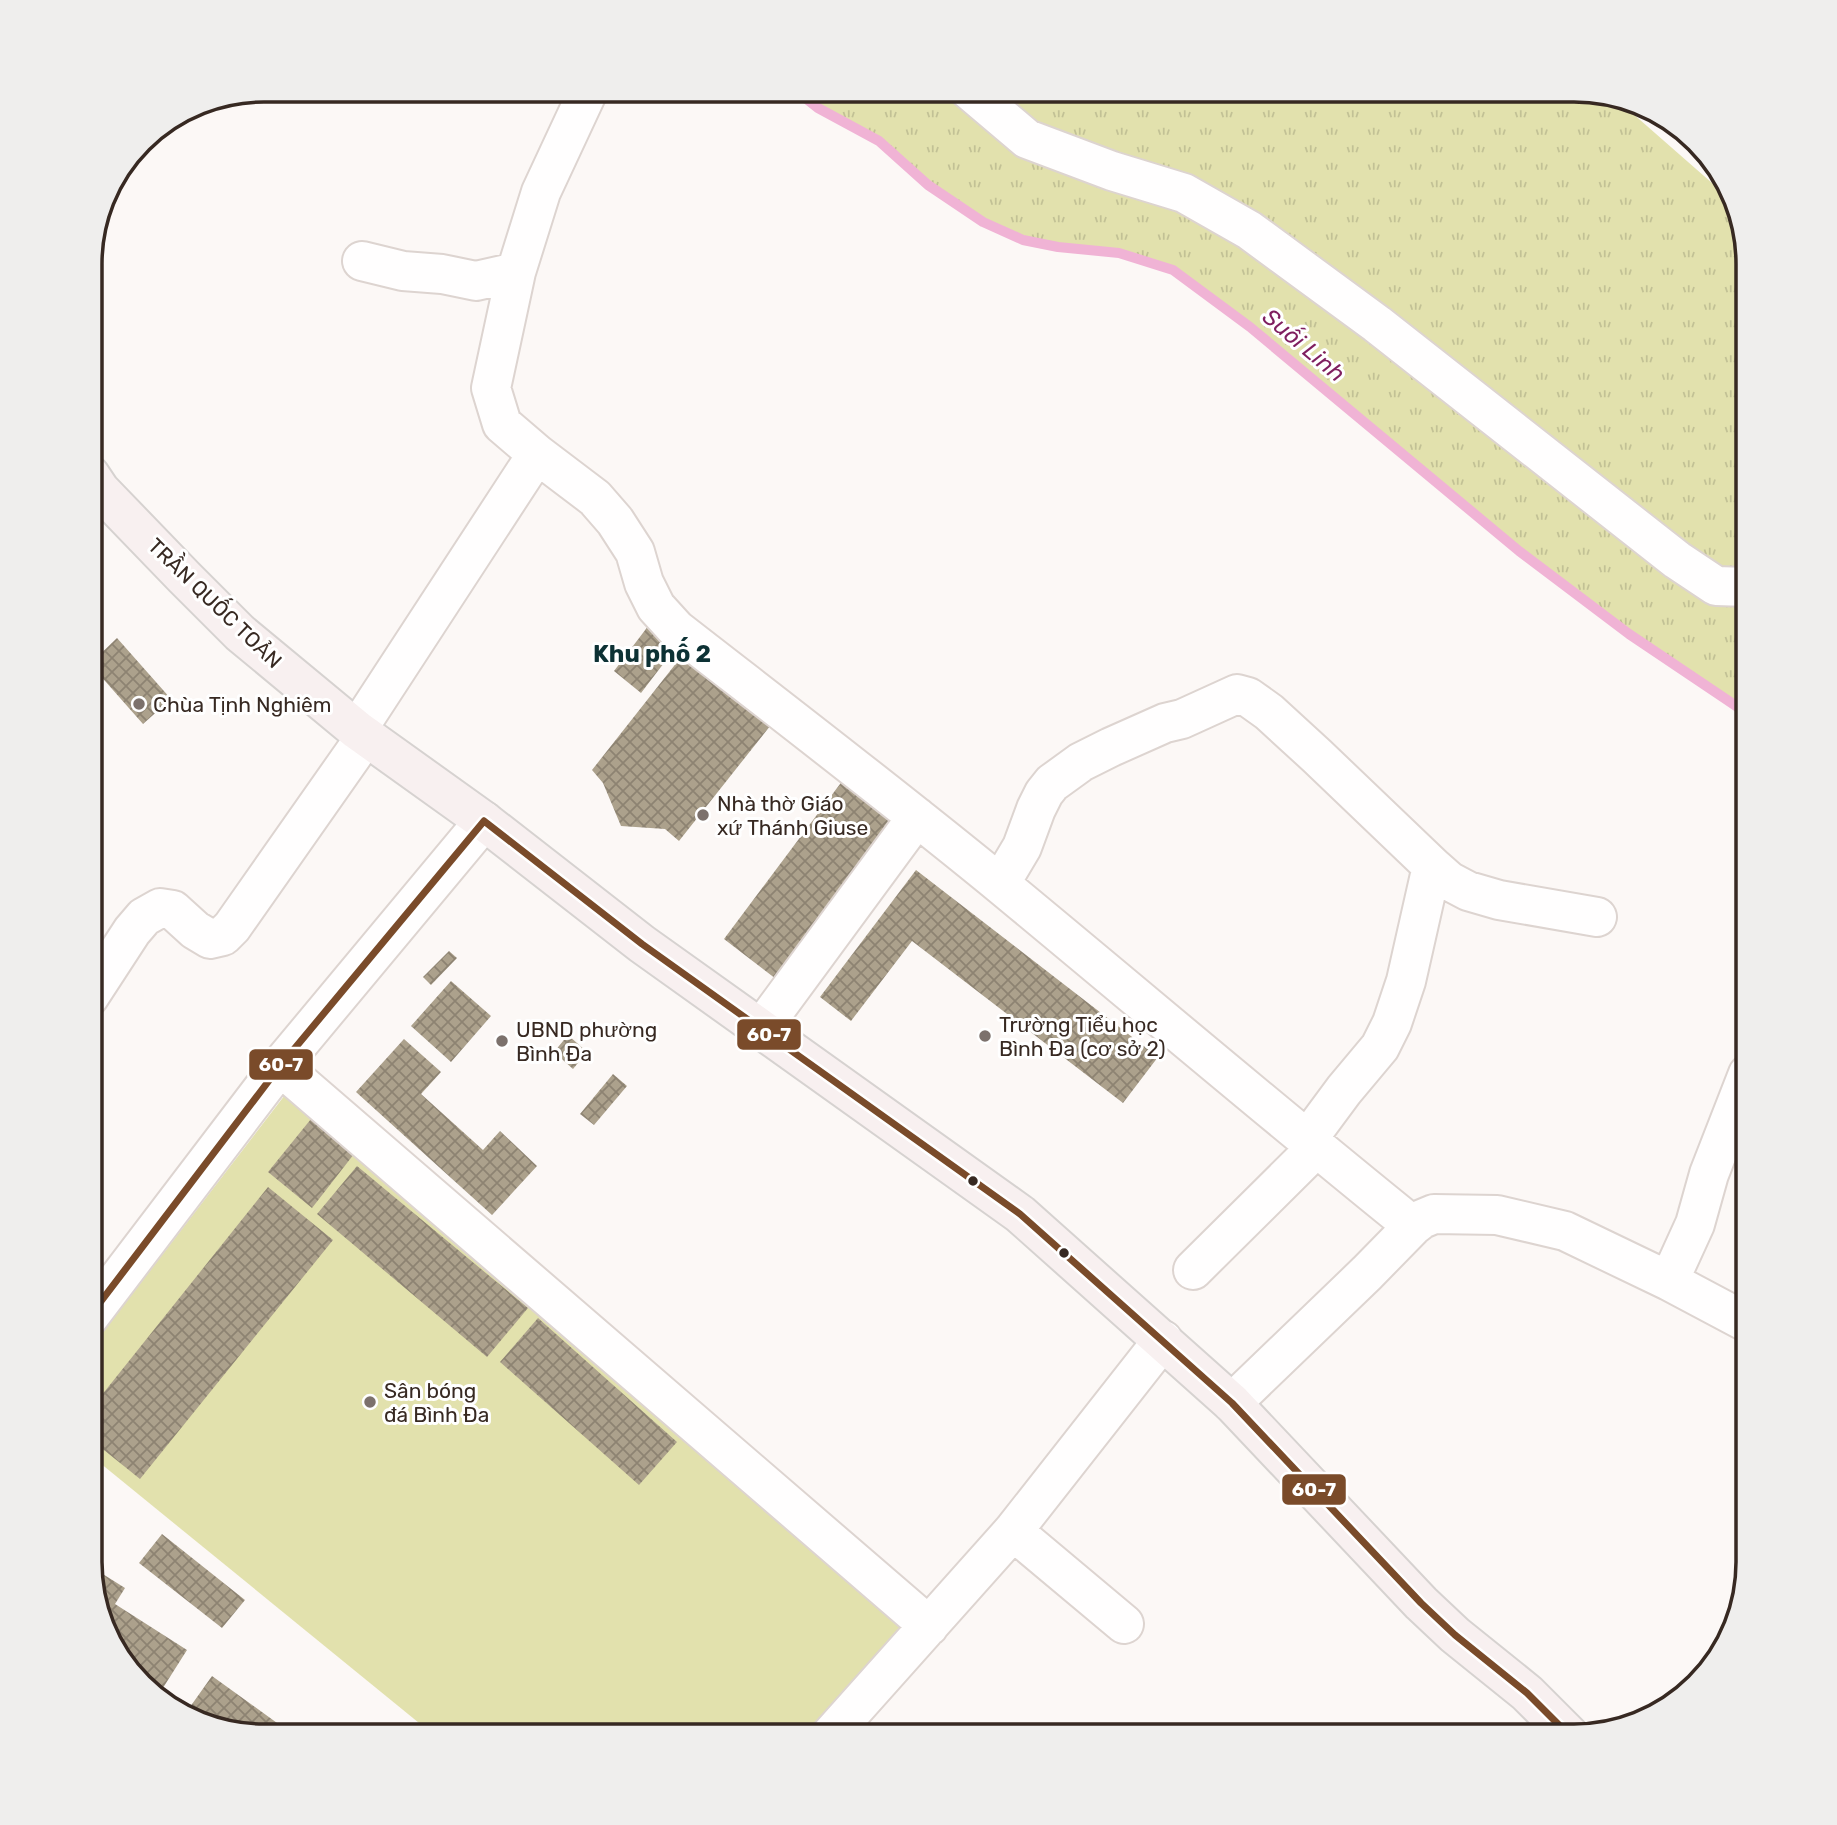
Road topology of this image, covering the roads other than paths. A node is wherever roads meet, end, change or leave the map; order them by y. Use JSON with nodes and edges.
{"nodes":[{"id":1,"x":583,"y":102,"type":"edge"},
{"id":2,"x":983,"y":102,"type":"edge"},
{"id":3,"x":362,"y":261,"type":"dead end"},
{"id":4,"x":516,"y":272,"type":"junction"},
{"id":5,"x":537,"y":454,"type":"junction"},
{"id":6,"x":102,"y":491,"type":"edge"},
{"id":7,"x":1736,"y":587,"type":"edge"},
{"id":8,"x":362,"y":733,"type":"junction"},
{"id":9,"x":917,"y":817,"type":"junction"},
{"id":10,"x":484,"y":821,"type":"junction"},
{"id":11,"x":1432,"y":866,"type":"junction"},
{"id":12,"x":1000,"y":884,"type":"junction"},
{"id":13,"x":1597,"y":917,"type":"dead end"},
{"id":14,"x":102,"y":977,"type":"edge"},
{"id":15,"x":761,"y":1029,"type":"junction"},
{"id":16,"x":280,"y":1066,"type":"junction"},
{"id":17,"x":1736,"y":1105,"type":"edge"},
{"id":18,"x":1311,"y":1144,"type":"junction"},
{"id":19,"x":1413,"y":1226,"type":"junction"},
{"id":20,"x":1193,"y":1270,"type":"dead end"},
{"id":21,"x":1670,"y":1281,"type":"junction"},
{"id":22,"x":102,"y":1300,"type":"edge"},
{"id":23,"x":1736,"y":1317,"type":"edge"},
{"id":24,"x":1163,"y":1340,"type":"junction"},
{"id":25,"x":1232,"y":1402,"type":"junction"},
{"id":26,"x":1013,"y":1531,"type":"junction"},
{"id":27,"x":1124,"y":1624,"type":"dead end"},
{"id":28,"x":929,"y":1626,"type":"junction"},
{"id":29,"x":841,"y":1724,"type":"edge"},
{"id":30,"x":1558,"y":1724,"type":"edge"}],
"edges":[{"from":1,"to":4,"type":"street"},
{"from":2,"to":7,"type":"street"},
{"from":3,"to":4,"type":"street"},
{"from":4,"to":5,"type":"street"},
{"from":5,"to":8,"type":"street"},
{"from":5,"to":9,"type":"street"},
{"from":6,"to":8,"type":"main road","name":"TRẦN QUỐC TOẢN"},
{"from":8,"to":10,"type":"main road","name":"TRẦN QUỐC TOẢN"},
{"from":8,"to":14,"type":"street"},
{"from":9,"to":12,"type":"street"},
{"from":9,"to":15,"type":"street"},
{"from":10,"to":15,"type":"main road","name":"TRẦN QUỐC TOẢN"},
{"from":10,"to":16,"type":"street"},
{"from":11,"to":12,"type":"street"},
{"from":11,"to":13,"type":"street"},
{"from":11,"to":18,"type":"street"},
{"from":12,"to":18,"type":"street"},
{"from":15,"to":24,"type":"main road","name":"TRẦN QUỐC TOẢN"},
{"from":16,"to":22,"type":"street"},
{"from":16,"to":28,"type":"street"},
{"from":17,"to":21,"type":"street"},
{"from":18,"to":19,"type":"street"},
{"from":18,"to":20,"type":"street"},
{"from":19,"to":21,"type":"street"},
{"from":19,"to":25,"type":"street"},
{"from":21,"to":23,"type":"street"},
{"from":24,"to":25,"type":"main road","name":"TRẦN QUỐC TOẢN"},
{"from":24,"to":26,"type":"street"},
{"from":25,"to":30,"type":"main road","name":"TRẦN QUỐC TOẢN"},
{"from":26,"to":27,"type":"street"},
{"from":26,"to":28,"type":"street"},
{"from":28,"to":29,"type":"street"}]}
